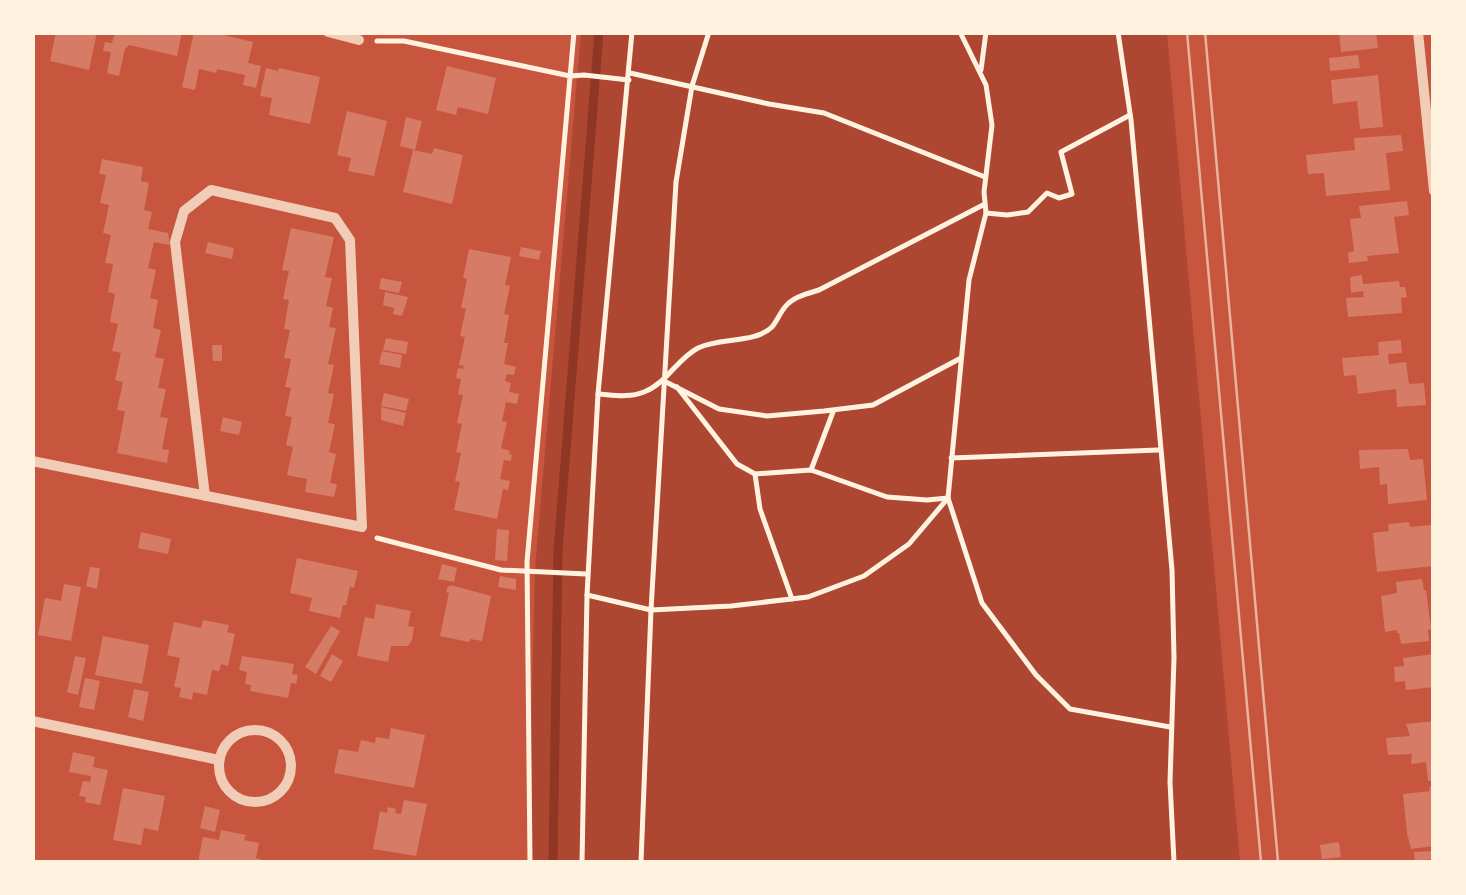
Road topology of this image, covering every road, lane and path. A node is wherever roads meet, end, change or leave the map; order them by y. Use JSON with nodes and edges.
{"nodes":[{"id":1,"x":328,"y":32,"type":"edge"},
{"id":2,"x":574,"y":32,"type":"edge"},
{"id":3,"x":632,"y":32,"type":"edge"},
{"id":4,"x":710,"y":32,"type":"edge"},
{"id":5,"x":960,"y":32,"type":"edge"},
{"id":6,"x":986,"y":32,"type":"edge"},
{"id":7,"x":1118,"y":32,"type":"edge"},
{"id":8,"x":1418,"y":32,"type":"edge"},
{"id":9,"x":359,"y":40,"type":"joint"},
{"id":10,"x":980,"y":73,"type":"junction"},
{"id":11,"x":570,"y":76,"type":"junction"},
{"id":12,"x":629,"y":76,"type":"junction"},
{"id":13,"x":692,"y":86,"type":"junction"},
{"id":14,"x":1130,"y":115,"type":"junction"},
{"id":15,"x":986,"y":177,"type":"junction"},
{"id":16,"x":1434,"y":191,"type":"edge"},
{"id":17,"x":984,"y":204,"type":"junction"},
{"id":18,"x":986,"y":213,"type":"junction"},
{"id":19,"x":962,"y":358,"type":"junction"},
{"id":20,"x":1152,"y":371,"type":"junction"},
{"id":21,"x":1141,"y":372,"type":"dead end"},
{"id":22,"x":664,"y":381,"type":"junction"},
{"id":23,"x":677,"y":387,"type":"junction"},
{"id":24,"x":598,"y":394,"type":"junction"},
{"id":25,"x":834,"y":410,"type":"junction"},
{"id":26,"x":1160,"y":450,"type":"junction"},
{"id":27,"x":952,"y":458,"type":"junction"},
{"id":28,"x":32,"y":461,"type":"edge"},
{"id":29,"x":811,"y":470,"type":"junction"},
{"id":30,"x":756,"y":474,"type":"junction"},
{"id":31,"x":205,"y":496,"type":"junction"},
{"id":32,"x":948,"y":498,"type":"junction"},
{"id":33,"x":362,"y":527,"type":"junction"},
{"id":34,"x":530,"y":571,"type":"junction"},
{"id":35,"x":587,"y":574,"type":"junction"},
{"id":36,"x":586,"y":595,"type":"junction"},
{"id":37,"x":792,"y":599,"type":"junction"},
{"id":38,"x":651,"y":610,"type":"junction"},
{"id":39,"x":32,"y":721,"type":"edge"},
{"id":40,"x":1170,"y":727,"type":"junction"},
{"id":41,"x":220,"y":760,"type":"junction"},
{"id":42,"x":530,"y":862,"type":"edge"},
{"id":43,"x":582,"y":862,"type":"edge"},
{"id":44,"x":642,"y":862,"type":"edge"},
{"id":45,"x":1174,"y":862,"type":"edge"}],
"edges":[{"from":1,"to":9,"type":"street"},
{"from":2,"to":11,"type":"path"},
{"from":3,"to":12,"type":"path"},
{"from":4,"to":13,"type":"path"},
{"from":5,"to":10,"type":"path"},
{"from":6,"to":10,"type":"path"},
{"from":7,"to":14,"type":"path"},
{"from":8,"to":16,"type":"street"},
{"from":9,"to":11,"type":"path"},
{"from":10,"to":15,"type":"path"},
{"from":11,"to":12,"type":"path"},
{"from":11,"to":34,"type":"path"},
{"from":12,"to":13,"type":"path"},
{"from":12,"to":24,"type":"path"},
{"from":13,"to":15,"type":"path"},
{"from":13,"to":22,"type":"path"},
{"from":14,"to":18,"type":"path"},
{"from":14,"to":20,"type":"path"},
{"from":15,"to":17,"type":"path"},
{"from":17,"to":18,"type":"path"},
{"from":17,"to":22,"type":"path"},
{"from":18,"to":19,"type":"path"},
{"from":19,"to":25,"type":"path"},
{"from":19,"to":27,"type":"path"},
{"from":20,"to":21,"type":"path"},
{"from":20,"to":26,"type":"path"},
{"from":22,"to":23,"type":"path"},
{"from":22,"to":24,"type":"path"},
{"from":22,"to":38,"type":"path"},
{"from":23,"to":25,"type":"path"},
{"from":23,"to":30,"type":"path"},
{"from":24,"to":35,"type":"path"},
{"from":25,"to":29,"type":"path"},
{"from":26,"to":27,"type":"path"},
{"from":26,"to":40,"type":"path"},
{"from":27,"to":32,"type":"path"},
{"from":28,"to":31,"type":"street"},
{"from":29,"to":30,"type":"path"},
{"from":29,"to":32,"type":"path"},
{"from":30,"to":37,"type":"path"},
{"from":31,"to":33,"type":"street"},
{"from":31,"to":33,"type":"street"},
{"from":32,"to":37,"type":"path"},
{"from":32,"to":40,"type":"path"},
{"from":33,"to":34,"type":"path"},
{"from":34,"to":35,"type":"path"},
{"from":34,"to":42,"type":"path"},
{"from":35,"to":36,"type":"path"},
{"from":36,"to":38,"type":"path"},
{"from":36,"to":43,"type":"path"},
{"from":37,"to":38,"type":"path"},
{"from":38,"to":44,"type":"path"},
{"from":39,"to":41,"type":"street"},
{"from":40,"to":45,"type":"path"},
{"from":41,"to":41,"type":"street"}]}
